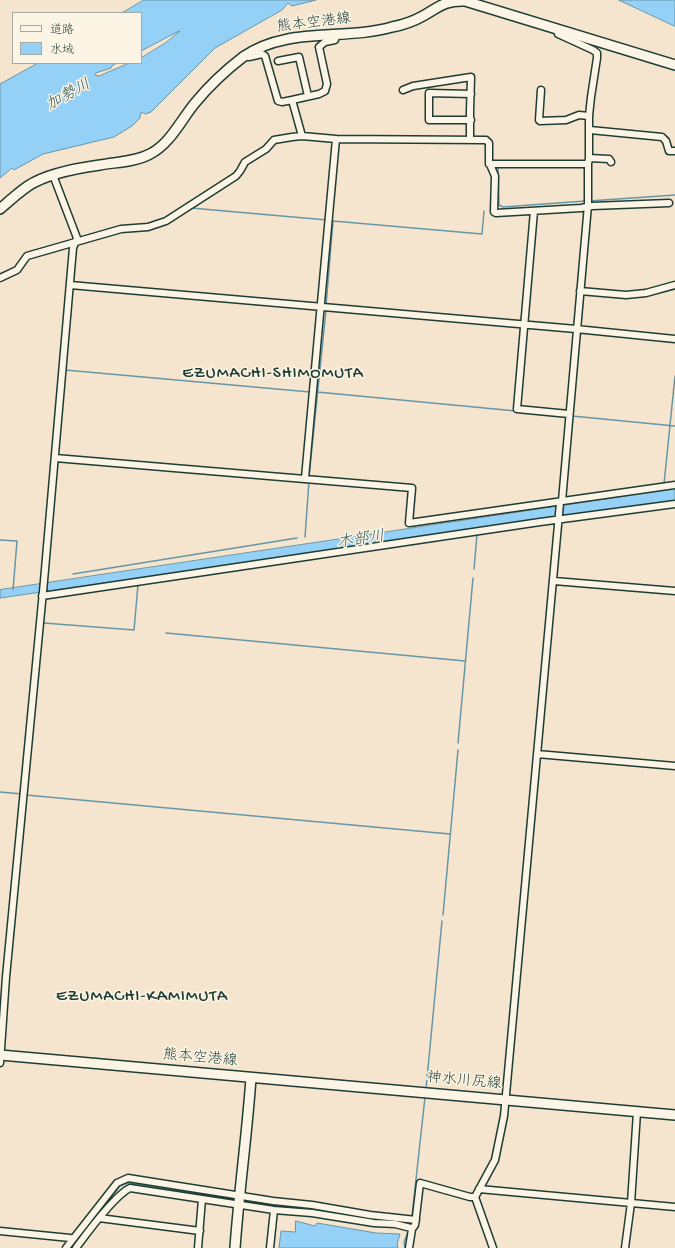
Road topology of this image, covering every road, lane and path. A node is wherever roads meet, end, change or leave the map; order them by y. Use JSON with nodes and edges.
{"nodes":[{"id":1,"x":557,"y":29,"type":"junction"},
{"id":2,"x":336,"y":35,"type":"junction"},
{"id":3,"x":244,"y":57,"type":"junction"},
{"id":4,"x":278,"y":61,"type":"dead end"},
{"id":5,"x":675,"y":65,"type":"edge"},
{"id":6,"x":403,"y":90,"type":"dead end"},
{"id":7,"x":541,"y":90,"type":"dead end"},
{"id":8,"x":471,"y":94,"type":"junction"},
{"id":9,"x":308,"y":96,"type":"junction"},
{"id":10,"x":292,"y":100,"type":"junction"},
{"id":11,"x":590,"y":116,"type":"junction"},
{"id":12,"x":471,"y":120,"type":"junction"},
{"id":13,"x":590,"y":130,"type":"junction"},
{"id":14,"x":302,"y":136,"type":"junction"},
{"id":15,"x":336,"y":139,"type":"junction"},
{"id":16,"x":470,"y":140,"type":"junction"},
{"id":17,"x":675,"y":151,"type":"edge"},
{"id":18,"x":589,"y":161,"type":"junction"},
{"id":19,"x":610,"y":162,"type":"dead end"},
{"id":20,"x":489,"y":164,"type":"junction"},
{"id":21,"x":53,"y":175,"type":"junction"},
{"id":22,"x":669,"y":203,"type":"dead end"},
{"id":23,"x":588,"y":206,"type":"junction"},
{"id":24,"x":0,"y":209,"type":"edge"},
{"id":25,"x":534,"y":211,"type":"junction"},
{"id":26,"x":76,"y":242,"type":"junction"},
{"id":27,"x":0,"y":278,"type":"edge"},
{"id":28,"x":70,"y":285,"type":"junction"},
{"id":29,"x":675,"y":285,"type":"edge"},
{"id":30,"x":580,"y":291,"type":"junction"},
{"id":31,"x":322,"y":306,"type":"junction"},
{"id":32,"x":524,"y":324,"type":"junction"},
{"id":33,"x":576,"y":329,"type":"junction"},
{"id":34,"x":675,"y":339,"type":"edge"},
{"id":35,"x":569,"y":414,"type":"junction"},
{"id":36,"x":55,"y":458,"type":"junction"},
{"id":37,"x":305,"y":478,"type":"junction"},
{"id":38,"x":675,"y":485,"type":"edge"},
{"id":39,"x":561,"y":502,"type":"junction"},
{"id":40,"x":675,"y":504,"type":"edge"},
{"id":41,"x":559,"y":520,"type":"junction"},
{"id":42,"x":554,"y":581,"type":"junction"},
{"id":43,"x":675,"y":592,"type":"edge"},
{"id":44,"x":42,"y":595,"type":"junction"},
{"id":45,"x":537,"y":754,"type":"junction"},
{"id":46,"x":675,"y":766,"type":"edge"},
{"id":47,"x":0,"y":1058,"type":"edge"},
{"id":48,"x":251,"y":1078,"type":"junction"},
{"id":49,"x":506,"y":1100,"type":"junction"},
{"id":50,"x":637,"y":1112,"type":"junction"},
{"id":51,"x":675,"y":1115,"type":"edge"},
{"id":52,"x":479,"y":1189,"type":"junction"},
{"id":53,"x":475,"y":1197,"type":"junction"},
{"id":54,"x":202,"y":1199,"type":"junction"},
{"id":55,"x":239,"y":1200,"type":"junction"},
{"id":56,"x":631,"y":1203,"type":"junction"},
{"id":57,"x":675,"y":1207,"type":"edge"},
{"id":58,"x":274,"y":1210,"type":"junction"},
{"id":59,"x":99,"y":1218,"type":"junction"},
{"id":60,"x":416,"y":1220,"type":"junction"},
{"id":61,"x":412,"y":1229,"type":"junction"},
{"id":62,"x":0,"y":1231,"type":"edge"},
{"id":63,"x":200,"y":1231,"type":"junction"},
{"id":64,"x":72,"y":1239,"type":"junction"},
{"id":65,"x":77,"y":1247,"type":"edge"},
{"id":66,"x":66,"y":1248,"type":"edge"},
{"id":67,"x":85,"y":1248,"type":"edge"},
{"id":68,"x":198,"y":1248,"type":"edge"},
{"id":69,"x":235,"y":1248,"type":"edge"},
{"id":70,"x":270,"y":1248,"type":"edge"},
{"id":71,"x":409,"y":1248,"type":"edge"},
{"id":72,"x":493,"y":1248,"type":"edge"},
{"id":73,"x":625,"y":1248,"type":"edge"}],
"edges":[{"from":1,"to":2,"type":"main road","name":"熊本空港線"},
{"from":1,"to":5,"type":"main road","name":"熊本空港線"},
{"from":1,"to":11,"type":"street"},
{"from":2,"to":3,"type":"main road","name":"熊本空港線"},
{"from":2,"to":9,"type":"street"},
{"from":3,"to":10,"type":"street"},
{"from":3,"to":21,"type":"main road","name":"熊本空港線"},
{"from":4,"to":9,"type":"street"},
{"from":6,"to":8,"type":"street"},
{"from":7,"to":11,"type":"street"},
{"from":8,"to":12,"type":"street"},
{"from":8,"to":12,"type":"street"},
{"from":9,"to":10,"type":"street"},
{"from":10,"to":14,"type":"street"},
{"from":11,"to":13,"type":"street"},
{"from":12,"to":16,"type":"street"},
{"from":13,"to":17,"type":"street"},
{"from":13,"to":18,"type":"street"},
{"from":14,"to":15,"type":"street"},
{"from":14,"to":26,"type":"street"},
{"from":15,"to":16,"type":"street"},
{"from":15,"to":31,"type":"street"},
{"from":16,"to":20,"type":"street"},
{"from":18,"to":19,"type":"street"},
{"from":18,"to":20,"type":"street"},
{"from":18,"to":23,"type":"street"},
{"from":20,"to":25,"type":"street"},
{"from":21,"to":24,"type":"main road","name":"熊本空港線"},
{"from":21,"to":26,"type":"street"},
{"from":22,"to":23,"type":"street"},
{"from":23,"to":25,"type":"street"},
{"from":23,"to":30,"type":"street"},
{"from":25,"to":32,"type":"street"},
{"from":26,"to":27,"type":"street"},
{"from":26,"to":28,"type":"street"},
{"from":28,"to":31,"type":"street"},
{"from":28,"to":36,"type":"street"},
{"from":29,"to":30,"type":"street"},
{"from":30,"to":33,"type":"street"},
{"from":31,"to":32,"type":"street"},
{"from":31,"to":37,"type":"street"},
{"from":32,"to":33,"type":"street"},
{"from":32,"to":35,"type":"street"},
{"from":33,"to":34,"type":"street"},
{"from":33,"to":35,"type":"street"},
{"from":35,"to":39,"type":"street"},
{"from":36,"to":37,"type":"street"},
{"from":36,"to":44,"type":"street"},
{"from":37,"to":39,"type":"street"},
{"from":38,"to":39,"type":"street"},
{"from":39,"to":41,"type":"street"},
{"from":40,"to":41,"type":"street"},
{"from":41,"to":42,"type":"street"},
{"from":41,"to":44,"type":"street"},
{"from":42,"to":43,"type":"street"},
{"from":42,"to":45,"type":"street"},
{"from":44,"to":47,"type":"street"},
{"from":45,"to":46,"type":"street"},
{"from":45,"to":49,"type":"street"},
{"from":47,"to":48,"type":"main road","name":"熊本空港線"},
{"from":48,"to":49,"type":"main road","name":"神水川尻線"},
{"from":48,"to":55,"type":"main road","name":"熊本空港線"},
{"from":49,"to":50,"type":"main road","name":"神水川尻線"},
{"from":49,"to":52,"type":"street"},
{"from":50,"to":51,"type":"main road","name":"神水川尻線"},
{"from":50,"to":56,"type":"street"},
{"from":52,"to":53,"type":"street"},
{"from":52,"to":56,"type":"street"},
{"from":53,"to":60,"type":"street"},
{"from":53,"to":72,"type":"street"},
{"from":54,"to":55,"type":"street"},
{"from":54,"to":59,"type":"street"},
{"from":54,"to":63,"type":"street"},
{"from":55,"to":58,"type":"street"},
{"from":55,"to":60,"type":"street"},
{"from":55,"to":64,"type":"street"},
{"from":55,"to":69,"type":"main road","name":"熊本空港線"},
{"from":56,"to":57,"type":"street"},
{"from":56,"to":73,"type":"street"},
{"from":58,"to":61,"type":"street"},
{"from":58,"to":70,"type":"street"},
{"from":59,"to":63,"type":"street"},
{"from":59,"to":65,"type":"street"},
{"from":60,"to":61,"type":"street"},
{"from":61,"to":71,"type":"street"},
{"from":62,"to":64,"type":"street"},
{"from":63,"to":68,"type":"street"},
{"from":64,"to":66,"type":"street"},
{"from":65,"to":67,"type":"street"}]}
